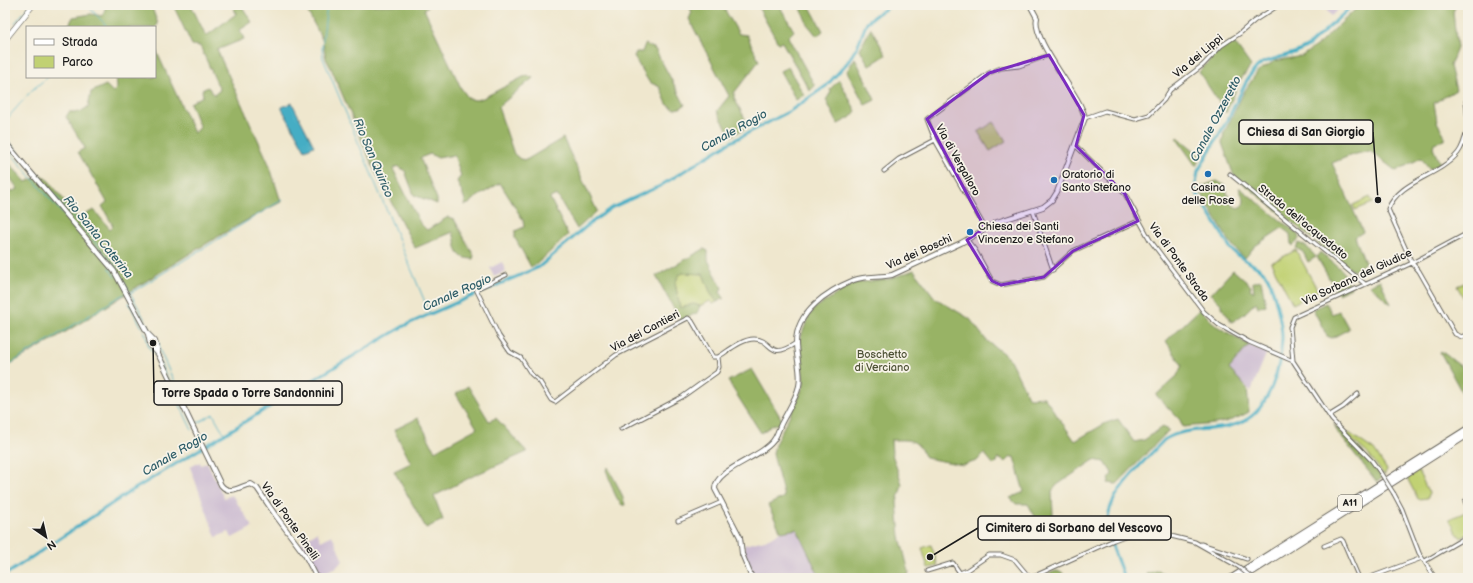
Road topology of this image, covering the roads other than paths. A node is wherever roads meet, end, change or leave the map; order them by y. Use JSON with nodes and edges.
{"nodes":[{"id":1,"x":33,"y":5,"type":"edge"},
{"id":2,"x":1030,"y":5,"type":"edge"},
{"id":3,"x":1280,"y":5,"type":"edge"},
{"id":4,"x":5,"y":40,"type":"edge"},
{"id":5,"x":1049,"y":56,"type":"junction"},
{"id":6,"x":1468,"y":97,"type":"edge"},
{"id":7,"x":1085,"y":118,"type":"junction"},
{"id":8,"x":1468,"y":123,"type":"edge"},
{"id":9,"x":1468,"y":127,"type":"edge"},
{"id":10,"x":935,"y":140,"type":"junction"},
{"id":11,"x":5,"y":142,"type":"edge"},
{"id":12,"x":1075,"y":145,"type":"junction"},
{"id":13,"x":884,"y":171,"type":"dead end"},
{"id":14,"x":1230,"y":174,"type":"dead end"},
{"id":15,"x":1033,"y":211,"type":"junction"},
{"id":16,"x":1138,"y":221,"type":"junction"},
{"id":17,"x":985,"y":228,"type":"junction"},
{"id":18,"x":1468,"y":233,"type":"edge"},
{"id":19,"x":967,"y":240,"type":"junction"},
{"id":20,"x":1412,"y":263,"type":"junction"},
{"id":21,"x":1053,"y":270,"type":"junction"},
{"id":22,"x":506,"y":275,"type":"dead end"},
{"id":23,"x":1365,"y":284,"type":"junction"},
{"id":24,"x":1468,"y":333,"type":"edge"},
{"id":25,"x":796,"y":343,"type":"junction"},
{"id":26,"x":718,"y":357,"type":"junction"},
{"id":27,"x":1293,"y":361,"type":"junction"},
{"id":28,"x":1358,"y":394,"type":"dead end"},
{"id":29,"x":1330,"y":415,"type":"junction"},
{"id":30,"x":621,"y":429,"type":"dead end"},
{"id":31,"x":1468,"y":429,"type":"edge"},
{"id":32,"x":1468,"y":434,"type":"edge"},
{"id":33,"x":1468,"y":499,"type":"edge"},
{"id":34,"x":722,"y":502,"type":"junction"},
{"id":35,"x":1468,"y":508,"type":"edge"},
{"id":36,"x":678,"y":521,"type":"dead end"},
{"id":37,"x":1468,"y":536,"type":"edge"},
{"id":38,"x":1195,"y":542,"type":"junction"},
{"id":39,"x":1324,"y":546,"type":"dead end"},
{"id":40,"x":1248,"y":559,"type":"dead end"},
{"id":41,"x":1424,"y":560,"type":"junction"},
{"id":42,"x":927,"y":571,"type":"dead end"},
{"id":43,"x":317,"y":578,"type":"edge"},
{"id":44,"x":752,"y":578,"type":"edge"},
{"id":45,"x":1030,"y":578,"type":"edge"},
{"id":46,"x":1232,"y":578,"type":"edge"},
{"id":47,"x":1242,"y":578,"type":"edge"},
{"id":48,"x":1252,"y":578,"type":"edge"},
{"id":49,"x":1326,"y":578,"type":"edge"},
{"id":50,"x":1331,"y":578,"type":"edge"},
{"id":51,"x":1359,"y":578,"type":"edge"},
{"id":52,"x":1368,"y":578,"type":"edge"},
{"id":53,"x":1435,"y":578,"type":"edge"}],
"edges":[{"from":1,"to":4,"type":"main road"},
{"from":2,"to":5,"type":"street"},
{"from":3,"to":7,"type":"street","name":"Via dei Lippi"},
{"from":5,"to":7,"type":"street"},
{"from":5,"to":10,"type":"street","name":"Via di Vergalloro"},
{"from":6,"to":8,"type":"street"},
{"from":7,"to":12,"type":"street"},
{"from":9,"to":20,"type":"street"},
{"from":10,"to":13,"type":"street"},
{"from":10,"to":17,"type":"street","name":"Via di Vergalloro"},
{"from":11,"to":43,"type":"street","name":"Via di Ponte Pinelli"},
{"from":12,"to":15,"type":"street","name":"Via dei Boschi"},
{"from":12,"to":16,"type":"street","name":"Via di Ponte Strada"},
{"from":14,"to":23,"type":"street","name":"Strada dell'acquedotto"},
{"from":15,"to":17,"type":"street","name":"Via dei Boschi"},
{"from":15,"to":21,"type":"street"},
{"from":16,"to":21,"type":"street"},
{"from":16,"to":27,"type":"street","name":"Via di Ponte Strada"},
{"from":17,"to":19,"type":"street","name":"Via dei Boschi"},
{"from":18,"to":20,"type":"street","name":"Via Sorbano del Giudice"},
{"from":19,"to":21,"type":"street"},
{"from":19,"to":25,"type":"street","name":"Via dei Boschi"},
{"from":20,"to":23,"type":"street","name":"Via Sorbano del Giudice"},
{"from":20,"to":24,"type":"street"},
{"from":22,"to":26,"type":"street","name":"Via dei Cantieri"},
{"from":23,"to":27,"type":"street","name":"Via Sorbano del Giudice"},
{"from":25,"to":26,"type":"street"},
{"from":25,"to":34,"type":"street","name":"Via dei Boschi"},
{"from":26,"to":30,"type":"street"},
{"from":27,"to":29,"type":"street"},
{"from":28,"to":29,"type":"street"},
{"from":29,"to":41,"type":"street","bridge":true},
{"from":31,"to":46,"type":"highway","number":"A11"},
{"from":32,"to":47,"type":"highway","number":"A11"},
{"from":33,"to":35,"type":"street"},
{"from":34,"to":36,"type":"street"},
{"from":34,"to":44,"type":"street","name":"Via dei Boschi"},
{"from":37,"to":41,"type":"street"},
{"from":38,"to":40,"type":"street"},
{"from":38,"to":45,"type":"street"},
{"from":38,"to":48,"type":"street","bridge":true},
{"from":39,"to":51,"type":"street"},
{"from":41,"to":52,"type":"street"},
{"from":41,"to":53,"type":"street"},
{"from":42,"to":45,"type":"street"},
{"from":49,"to":50,"type":"street"}]}
